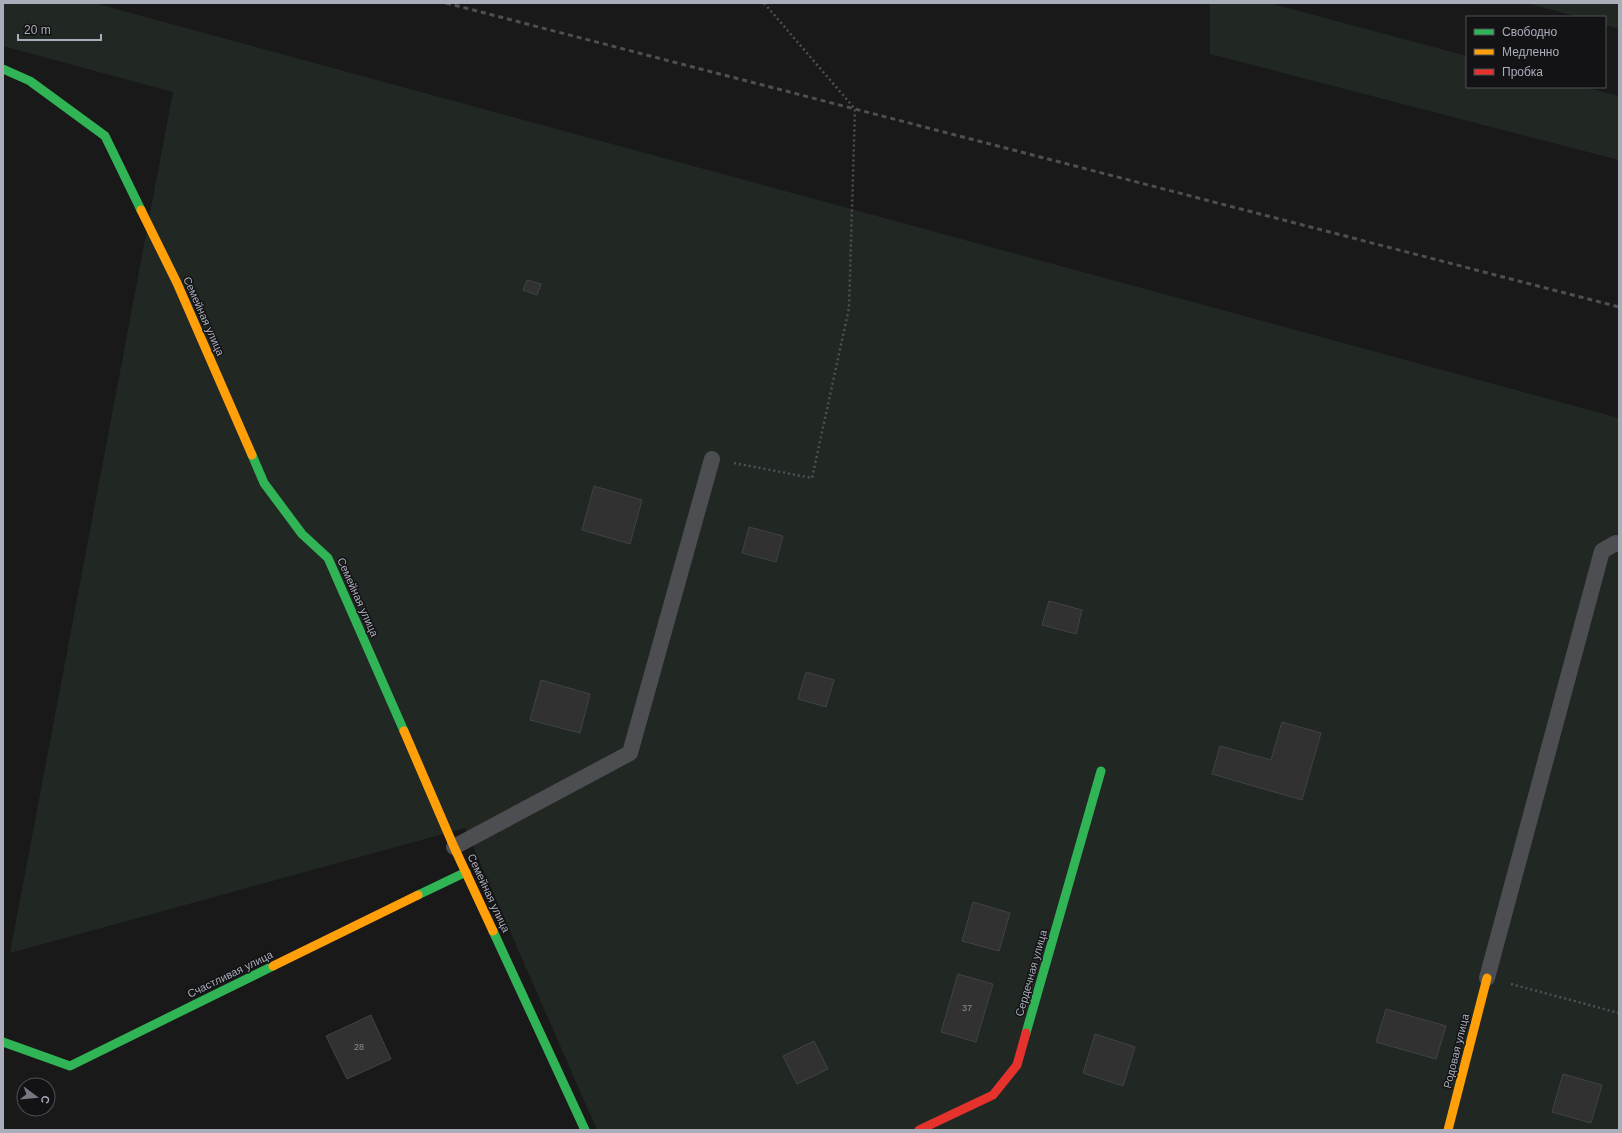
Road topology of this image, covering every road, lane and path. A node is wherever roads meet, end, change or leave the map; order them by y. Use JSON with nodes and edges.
{"nodes":[{"id":1,"x":764,"y":3,"type":"edge"},
{"id":2,"x":3,"y":69,"type":"edge"},
{"id":3,"x":712,"y":459,"type":"joint"},
{"id":4,"x":1619,"y":544,"type":"edge"},
{"id":5,"x":1100,"y":771,"type":"dead end"},
{"id":6,"x":454,"y":847,"type":"junction"},
{"id":7,"x":466,"y":872,"type":"junction"},
{"id":8,"x":1487,"y":978,"type":"junction"},
{"id":9,"x":1619,"y":1013,"type":"edge"},
{"id":10,"x":3,"y":1042,"type":"edge"},
{"id":11,"x":585,"y":1130,"type":"edge"},
{"id":12,"x":919,"y":1130,"type":"edge"},
{"id":13,"x":1448,"y":1130,"type":"edge"}],
"edges":[{"from":1,"to":3,"type":"path"},
{"from":2,"to":6,"type":"street","name":"Семейная улица"},
{"from":3,"to":6,"type":"lane"},
{"from":4,"to":8,"type":"lane"},
{"from":5,"to":12,"type":"street","name":"Сердечная улица"},
{"from":6,"to":7,"type":"street","name":"Семейная улица"},
{"from":7,"to":10,"type":"street","name":"Счастливая улица"},
{"from":7,"to":11,"type":"street","name":"Семейная улица"},
{"from":8,"to":9,"type":"path"},
{"from":8,"to":13,"type":"street","name":"Родовая улица"}]}
